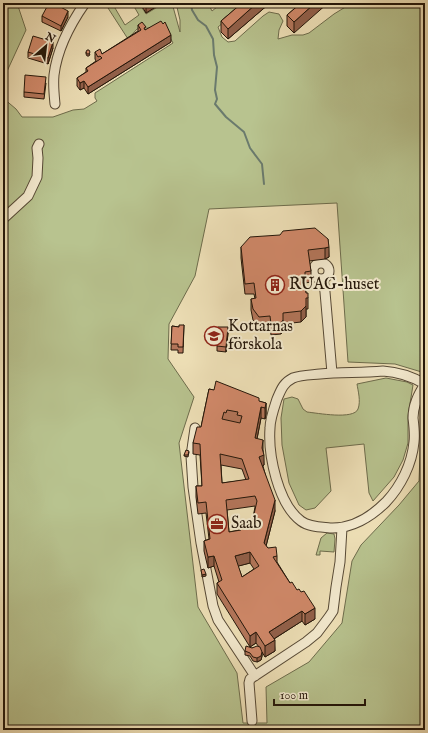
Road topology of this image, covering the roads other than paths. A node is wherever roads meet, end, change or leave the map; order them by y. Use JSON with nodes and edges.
{"nodes":[{"id":1,"x":85,"y":3,"type":"edge"},
{"id":2,"x":54,"y":104,"type":"dead end"},
{"id":3,"x":39,"y":144,"type":"dead end"},
{"id":4,"x":3,"y":219,"type":"edge"},
{"id":5,"x":323,"y":279,"type":"dead end"},
{"id":6,"x":332,"y":373,"type":"junction"},
{"id":7,"x":425,"y":384,"type":"edge"},
{"id":8,"x":195,"y":428,"type":"edge"},
{"id":9,"x":342,"y":528,"type":"junction"},
{"id":10,"x":256,"y":676,"type":"junction"},
{"id":11,"x":252,"y":721,"type":"dead end"}],
"edges":[{"from":1,"to":2,"type":"street"},
{"from":3,"to":4,"type":"street"},
{"from":5,"to":6,"type":"street"},
{"from":6,"to":7,"type":"street"},
{"from":6,"to":9,"type":"street"},
{"from":7,"to":9,"type":"street"},
{"from":8,"to":10,"type":"street"},
{"from":9,"to":10,"type":"street"},
{"from":10,"to":11,"type":"street"}]}
